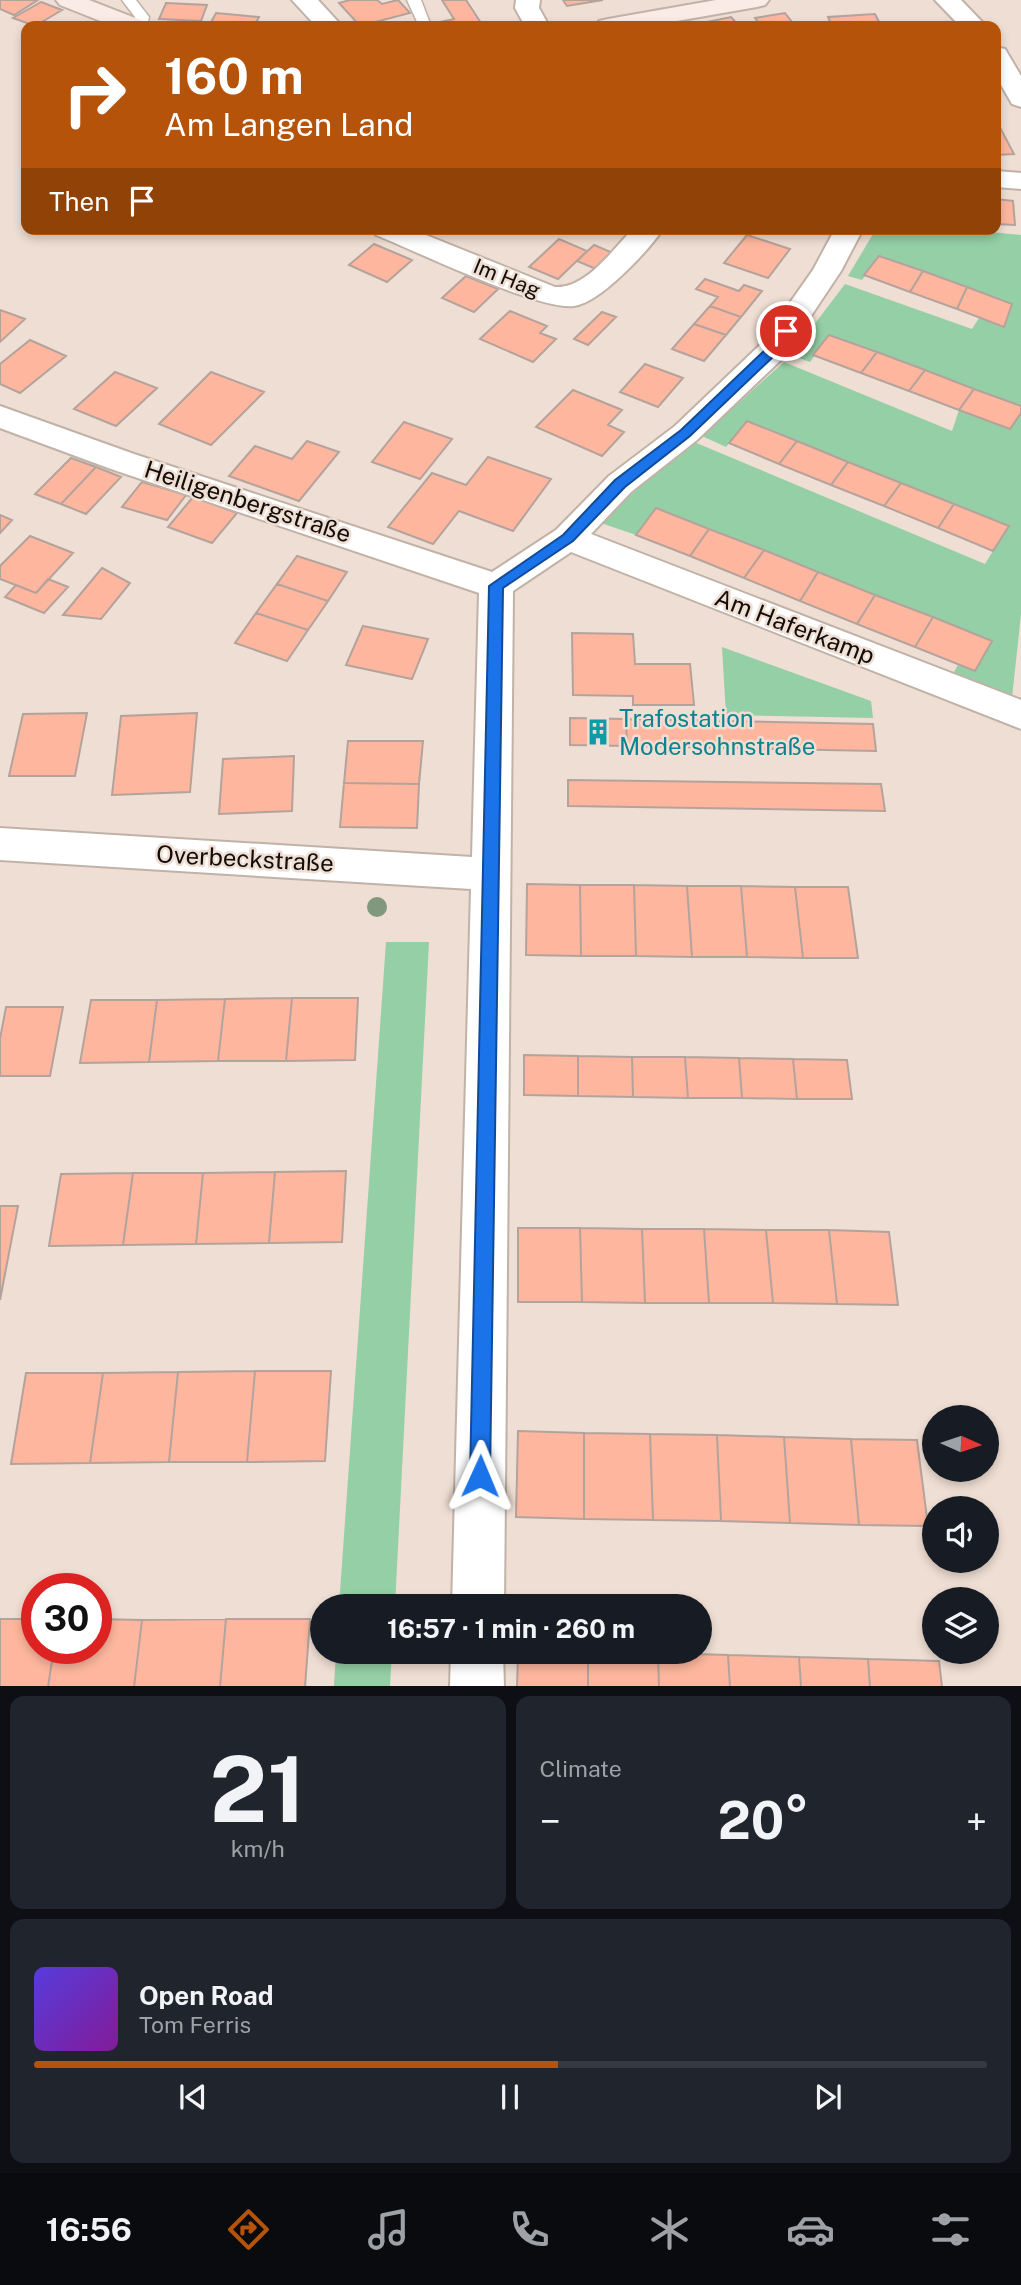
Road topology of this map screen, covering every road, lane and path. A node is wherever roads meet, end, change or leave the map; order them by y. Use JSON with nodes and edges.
{"nodes":[{"id":1,"x":68,"y":0,"type":"edge"},
{"id":2,"x":129,"y":0,"type":"edge"},
{"id":3,"x":304,"y":0,"type":"edge"},
{"id":4,"x":414,"y":0,"type":"edge"},
{"id":5,"x":528,"y":0,"type":"edge"},
{"id":6,"x":757,"y":0,"type":"edge"},
{"id":7,"x":947,"y":0,"type":"edge"},
{"id":8,"x":971,"y":0,"type":"edge"},
{"id":9,"x":121,"y":21,"type":"edge"},
{"id":10,"x":142,"y":21,"type":"edge"},
{"id":11,"x":325,"y":21,"type":"edge"},
{"id":12,"x":423,"y":21,"type":"edge"},
{"id":13,"x":534,"y":21,"type":"edge"},
{"id":14,"x":637,"y":21,"type":"edge"},
{"id":15,"x":969,"y":21,"type":"edge"},
{"id":16,"x":979,"y":21,"type":"edge"},
{"id":17,"x":1001,"y":63,"type":"edge"},
{"id":18,"x":1021,"y":99,"type":"edge"},
{"id":19,"x":1001,"y":179,"type":"edge"},
{"id":20,"x":1021,"y":181,"type":"edge"},
{"id":21,"x":401,"y":235,"type":"edge"},
{"id":22,"x":643,"y":235,"type":"edge"},
{"id":23,"x":846,"y":235,"type":"edge"},
{"id":24,"x":0,"y":416,"type":"edge"},
{"id":25,"x":568,"y":538,"type":"junction"},
{"id":26,"x":496,"y":586,"type":"junction"},
{"id":27,"x":1021,"y":715,"type":"edge"},
{"id":28,"x":0,"y":844,"type":"edge"},
{"id":29,"x":491,"y":875,"type":"junction"},
{"id":30,"x":478,"y":1594,"type":"edge"},
{"id":31,"x":477,"y":1664,"type":"edge"},
{"id":32,"x":477,"y":1686,"type":"edge"}],
"edges":[{"from":1,"to":9,"type":"street"},
{"from":2,"to":10,"type":"lane"},
{"from":3,"to":11,"type":"street"},
{"from":4,"to":12,"type":"lane"},
{"from":5,"to":13,"type":"street"},
{"from":6,"to":14,"type":"street"},
{"from":7,"to":15,"type":"street"},
{"from":8,"to":16,"type":"street"},
{"from":17,"to":18,"type":"street"},
{"from":19,"to":20,"type":"street"},
{"from":21,"to":22,"type":"street","name":"Im Hag"},
{"from":23,"to":25,"type":"street"},
{"from":24,"to":26,"type":"street","name":"Heiligenbergstraße"},
{"from":25,"to":26,"type":"street"},
{"from":25,"to":27,"type":"street","name":"Am Haferkamp"},
{"from":26,"to":29,"type":"street"},
{"from":28,"to":29,"type":"street","name":"Overbeckstraße"},
{"from":29,"to":30,"type":"street"},
{"from":31,"to":32,"type":"street"}]}
